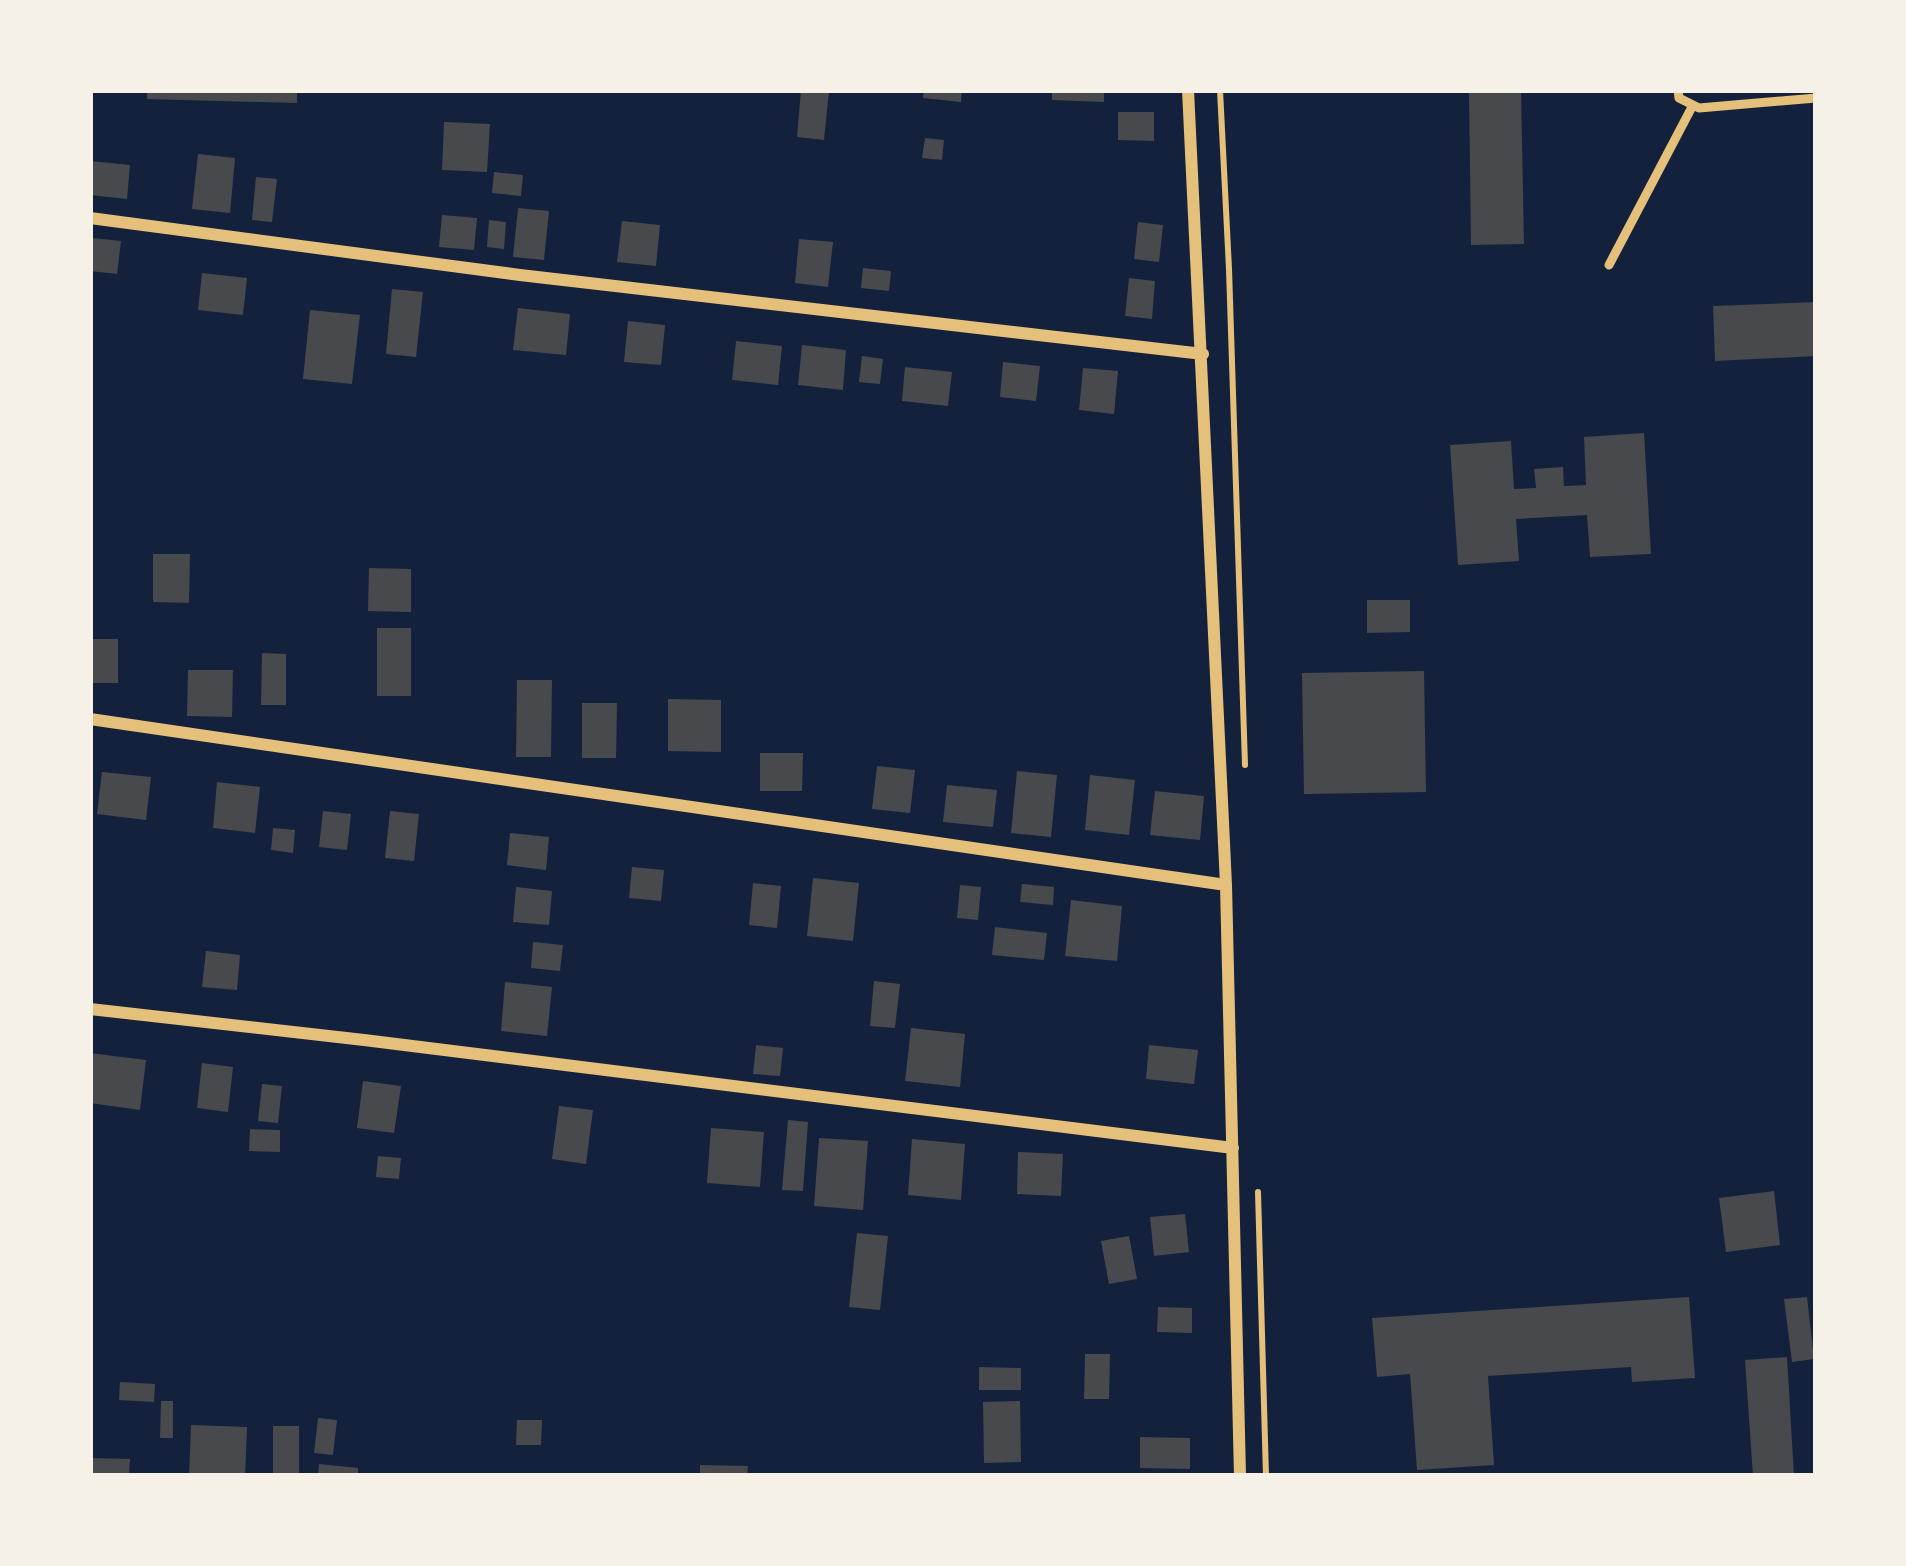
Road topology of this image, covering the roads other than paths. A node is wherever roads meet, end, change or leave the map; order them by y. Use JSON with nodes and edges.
{"nodes":[{"id":1,"x":1188,"y":90,"type":"edge"},
{"id":2,"x":1678,"y":90,"type":"edge"},
{"id":3,"x":1816,"y":98,"type":"edge"},
{"id":4,"x":1694,"y":105,"type":"junction"},
{"id":5,"x":90,"y":218,"type":"edge"},
{"id":6,"x":1609,"y":265,"type":"dead end"},
{"id":7,"x":1203,"y":354,"type":"junction"},
{"id":8,"x":90,"y":719,"type":"edge"},
{"id":9,"x":1226,"y":885,"type":"junction"},
{"id":10,"x":90,"y":1009,"type":"edge"},
{"id":11,"x":1233,"y":1148,"type":"junction"},
{"id":12,"x":1240,"y":1476,"type":"edge"}],
"edges":[{"from":1,"to":7,"type":"street"},
{"from":2,"to":4,"type":"lane"},
{"from":3,"to":4,"type":"lane"},
{"from":4,"to":6,"type":"lane"},
{"from":5,"to":7,"type":"street"},
{"from":7,"to":9,"type":"street"},
{"from":8,"to":9,"type":"street"},
{"from":9,"to":11,"type":"street"},
{"from":10,"to":11,"type":"street"},
{"from":11,"to":12,"type":"street"}]}
